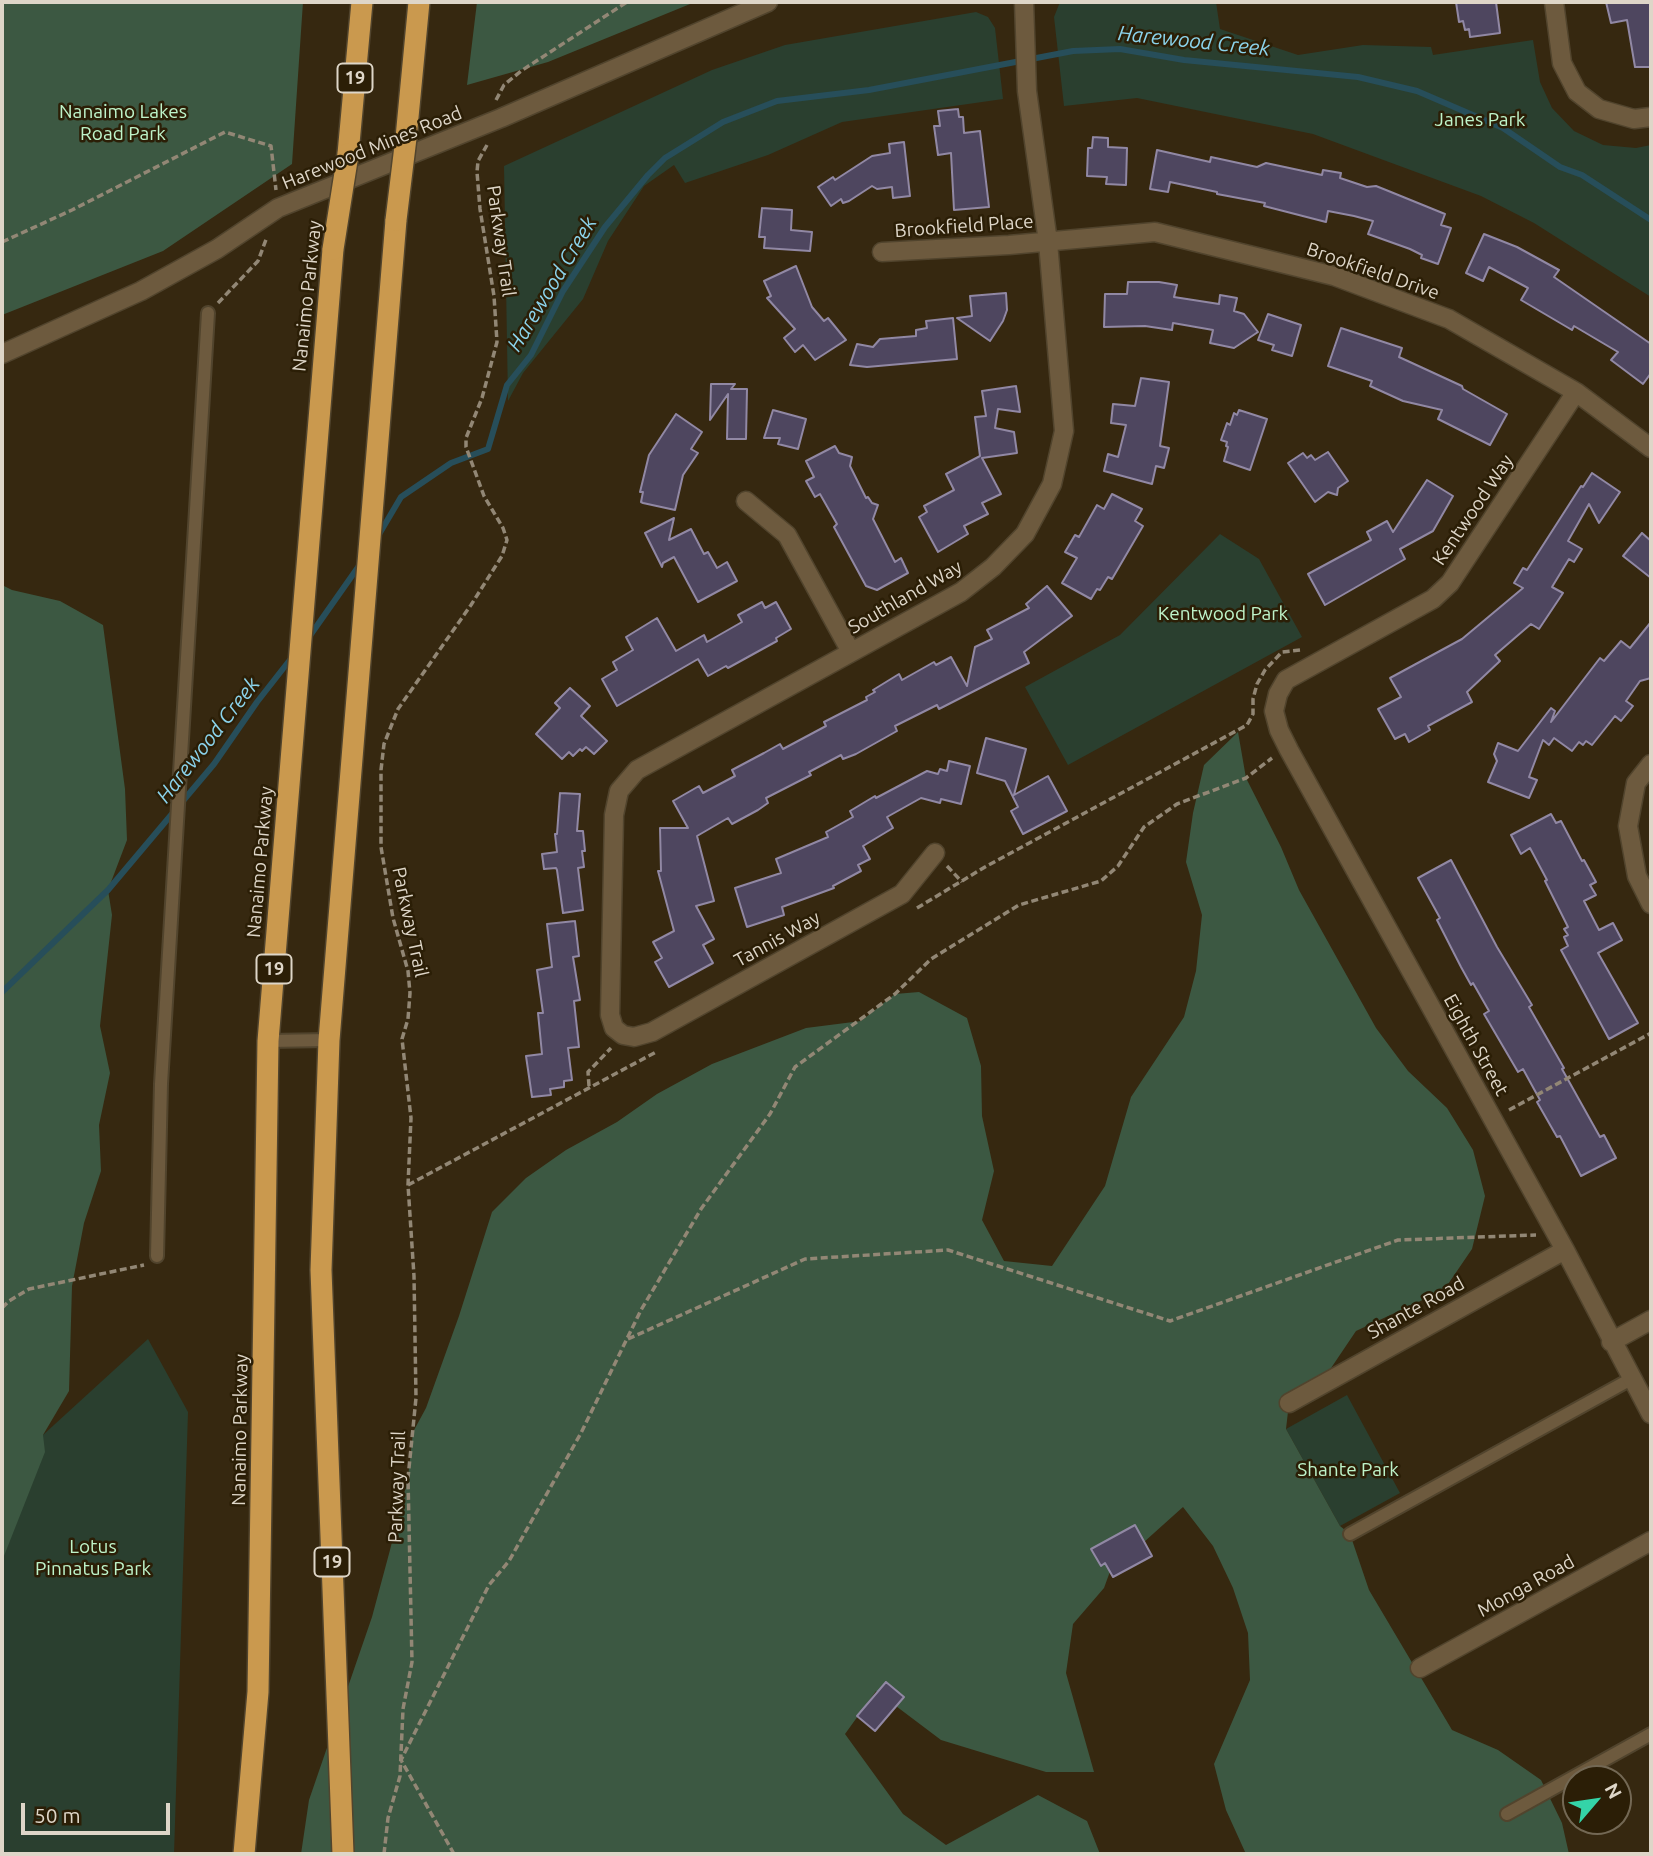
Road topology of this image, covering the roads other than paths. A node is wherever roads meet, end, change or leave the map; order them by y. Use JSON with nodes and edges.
{"nodes":[{"id":1,"x":362,"y":2,"type":"edge"},
{"id":2,"x":419,"y":2,"type":"edge"},
{"id":3,"x":768,"y":2,"type":"edge"},
{"id":4,"x":1024,"y":2,"type":"edge"},
{"id":5,"x":1555,"y":2,"type":"edge"},
{"id":6,"x":1651,"y":117,"type":"edge"},
{"id":7,"x":1048,"y":242,"type":"junction"},
{"id":8,"x":882,"y":252,"type":"dead end"},
{"id":9,"x":208,"y":313,"type":"road end"},
{"id":10,"x":2,"y":354,"type":"edge"},
{"id":11,"x":1576,"y":392,"type":"junction"},
{"id":12,"x":1651,"y":448,"type":"edge"},
{"id":13,"x":746,"y":501,"type":"dead end"},
{"id":14,"x":851,"y":652,"type":"junction"},
{"id":15,"x":1278,"y":694,"type":"joint"},
{"id":16,"x":1651,"y":764,"type":"edge"},
{"id":17,"x":935,"y":853,"type":"dead end"},
{"id":18,"x":1651,"y":904,"type":"edge"},
{"id":19,"x":623,"y":1035,"type":"joint"},
{"id":20,"x":329,"y":1040,"type":"junction"},
{"id":21,"x":268,"y":1041,"type":"junction"},
{"id":22,"x":1560,"y":1242,"type":"junction"},
{"id":23,"x":157,"y":1256,"type":"road end"},
{"id":24,"x":1651,"y":1320,"type":"edge"},
{"id":25,"x":1611,"y":1342,"type":"junction"},
{"id":26,"x":1632,"y":1378,"type":"junction"},
{"id":27,"x":1289,"y":1403,"type":"dead end"},
{"id":28,"x":1651,"y":1414,"type":"edge"},
{"id":29,"x":1350,"y":1534,"type":"dead end"},
{"id":30,"x":1651,"y":1541,"type":"edge"},
{"id":31,"x":1420,"y":1668,"type":"dead end"},
{"id":32,"x":1651,"y":1734,"type":"edge"},
{"id":33,"x":1507,"y":1814,"type":"dead end"},
{"id":34,"x":244,"y":1854,"type":"edge"},
{"id":35,"x":343,"y":1854,"type":"edge"}],
"edges":[{"from":1,"to":21,"type":"highway","name":"Nanaimo Parkway","number":"19","bridge":true},
{"from":2,"to":20,"type":"highway","number":"19","bridge":true},
{"from":3,"to":10,"type":"street","name":"Harewood Mines Road"},
{"from":4,"to":7,"type":"street","name":"Southland Way"},
{"from":5,"to":6,"type":"street"},
{"from":7,"to":8,"type":"street","name":"Brookfield Place"},
{"from":7,"to":11,"type":"street","name":"Brookfield Drive"},
{"from":7,"to":14,"type":"street","name":"Southland Way"},
{"from":9,"to":23,"type":"lane"},
{"from":11,"to":12,"type":"street","name":"Brookfield Drive"},
{"from":11,"to":15,"type":"street","name":"Kentwood Way"},
{"from":13,"to":14,"type":"street"},
{"from":14,"to":19,"type":"street","name":"Southland Way"},
{"from":15,"to":22,"type":"street","name":"Eighth Street"},
{"from":16,"to":18,"type":"street"},
{"from":17,"to":19,"type":"street","name":"Tannis Way"},
{"from":20,"to":21,"type":"lane"},
{"from":20,"to":35,"type":"highway","number":"19"},
{"from":21,"to":34,"type":"highway","name":"Nanaimo Parkway","number":"19"},
{"from":22,"to":25,"type":"street","name":"Eighth Street"},
{"from":22,"to":27,"type":"street","name":"Shante Road"},
{"from":24,"to":25,"type":"street"},
{"from":25,"to":26,"type":"street","name":"Eighth Street"},
{"from":26,"to":28,"type":"street","name":"Eighth Street"},
{"from":26,"to":29,"type":"lane"},
{"from":30,"to":31,"type":"street","name":"Monga Road"},
{"from":32,"to":33,"type":"lane"}]}
